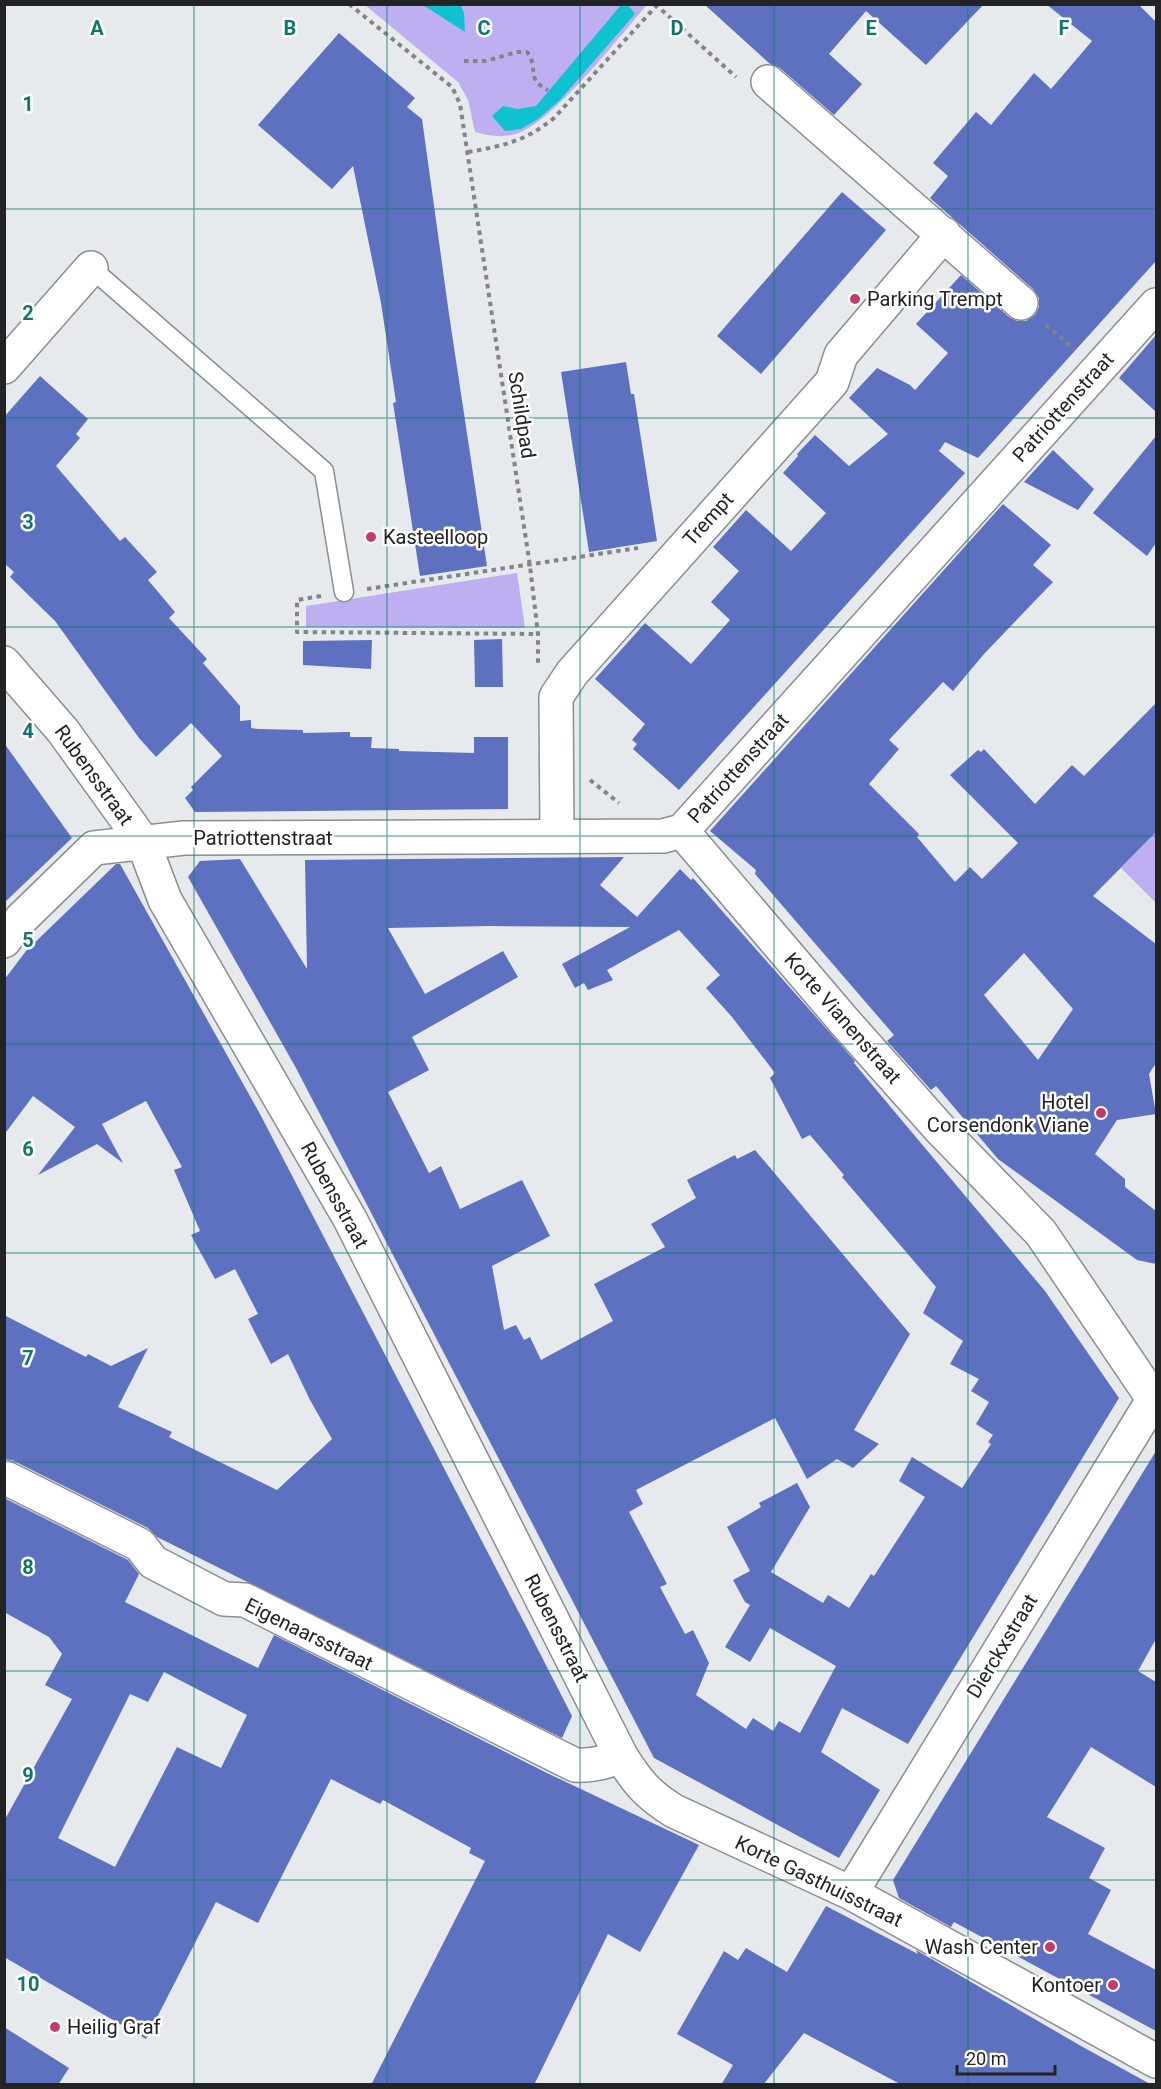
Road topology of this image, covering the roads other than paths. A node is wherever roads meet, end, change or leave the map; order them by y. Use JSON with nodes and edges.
{"nodes":[{"id":1,"x":768,"y":82,"type":"road end"},
{"id":2,"x":944,"y":234,"type":"junction"},
{"id":3,"x":91,"y":268,"type":"joint"},
{"id":4,"x":1021,"y":303,"type":"road end"},
{"id":5,"x":1156,"y":305,"type":"edge"},
{"id":6,"x":4,"y":367,"type":"edge"},
{"id":7,"x":344,"y":592,"type":"road end"},
{"id":8,"x":4,"y":663,"type":"edge"},
{"id":9,"x":682,"y":831,"type":"junction"},
{"id":10,"x":557,"y":836,"type":"junction"},
{"id":11,"x":142,"y":842,"type":"junction"},
{"id":12,"x":4,"y":941,"type":"edge"},
{"id":13,"x":1155,"y":1402,"type":"edge"},
{"id":14,"x":4,"y":1478,"type":"edge"},
{"id":15,"x":621,"y":1756,"type":"junction"},
{"id":16,"x":851,"y":1893,"type":"junction"},
{"id":17,"x":1156,"y":2061,"type":"edge"}],
"edges":[{"from":1,"to":2,"type":"street"},
{"from":2,"to":4,"type":"street"},
{"from":2,"to":10,"type":"street","name":"Trempt"},
{"from":3,"to":6,"type":"street"},
{"from":3,"to":7,"type":"lane"},
{"from":5,"to":9,"type":"street","name":"Patriottenstraat"},
{"from":8,"to":11,"type":"street","name":"Rubensstraat"},
{"from":9,"to":10,"type":"street","name":"Patriottenstraat"},
{"from":9,"to":13,"type":"street","name":"Korte Vianenstraat"},
{"from":10,"to":11,"type":"street","name":"Patriottenstraat"},
{"from":11,"to":12,"type":"street","name":"Patriottenstraat"},
{"from":11,"to":15,"type":"street","name":"Rubensstraat"},
{"from":13,"to":16,"type":"street","name":"Dierckxstraat"},
{"from":14,"to":15,"type":"street","name":"Eigenaarsstraat"},
{"from":15,"to":16,"type":"street","name":"Korte Gasthuisstraat"},
{"from":16,"to":17,"type":"street","name":"Korte Gasthuisstraat"}]}
